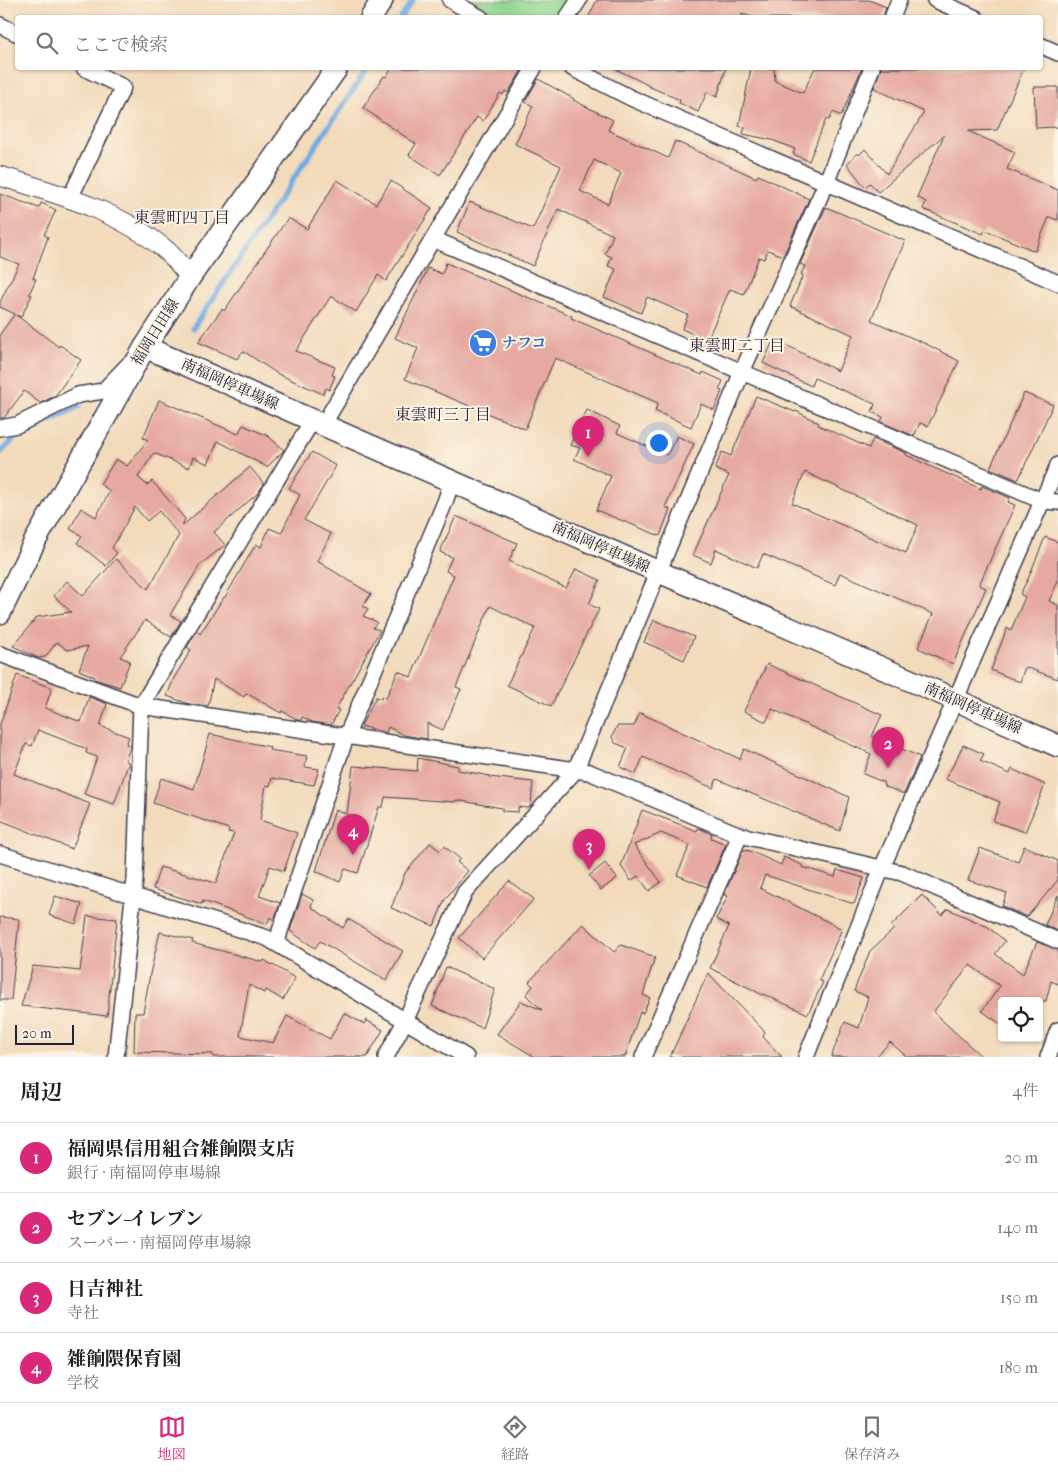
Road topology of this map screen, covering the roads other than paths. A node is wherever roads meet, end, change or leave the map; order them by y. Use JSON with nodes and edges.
{"nodes":[{"id":1,"x":382,"y":0,"type":"edge"},
{"id":2,"x":450,"y":0,"type":"edge"},
{"id":3,"x":578,"y":0,"type":"edge"},
{"id":4,"x":898,"y":0,"type":"edge"},
{"id":5,"x":935,"y":0,"type":"edge"},
{"id":6,"x":373,"y":15,"type":"edge"},
{"id":7,"x":476,"y":15,"type":"edge"},
{"id":8,"x":568,"y":15,"type":"edge"},
{"id":9,"x":893,"y":15,"type":"edge"},
{"id":10,"x":969,"y":15,"type":"edge"},
{"id":11,"x":0,"y":25,"type":"edge"},
{"id":12,"x":15,"y":32,"type":"edge"},
{"id":13,"x":1043,"y":47,"type":"edge"},
{"id":14,"x":1058,"y":53,"type":"edge"},
{"id":15,"x":88,"y":70,"type":"edge"},
{"id":16,"x":336,"y":70,"type":"edge"},
{"id":17,"x":533,"y":70,"type":"edge"},
{"id":18,"x":576,"y":70,"type":"edge"},
{"id":19,"x":871,"y":70,"type":"edge"},
{"id":20,"x":0,"y":176,"type":"edge"},
{"id":21,"x":826,"y":183,"type":"junction"},
{"id":22,"x":70,"y":198,"type":"junction"},
{"id":23,"x":433,"y":239,"type":"junction"},
{"id":24,"x":190,"y":277,"type":"junction"},
{"id":25,"x":1058,"y":283,"type":"edge"},
{"id":26,"x":145,"y":347,"type":"junction"},
{"id":27,"x":742,"y":372,"type":"junction"},
{"id":28,"x":318,"y":423,"type":"junction"},
{"id":29,"x":0,"y":428,"type":"edge"},
{"id":30,"x":1058,"y":465,"type":"edge"},
{"id":31,"x":452,"y":481,"type":"junction"},
{"id":32,"x":1042,"y":501,"type":"junction"},
{"id":33,"x":1058,"y":502,"type":"edge"},
{"id":34,"x":659,"y":572,"type":"junction"},
{"id":35,"x":0,"y":613,"type":"edge"},
{"id":36,"x":0,"y":654,"type":"edge"},
{"id":37,"x":956,"y":700,"type":"junction"},
{"id":38,"x":141,"y":706,"type":"junction"},
{"id":39,"x":346,"y":737,"type":"junction"},
{"id":40,"x":1058,"y":746,"type":"edge"},
{"id":41,"x":575,"y":771,"type":"junction"},
{"id":42,"x":740,"y":835,"type":"junction"},
{"id":43,"x":0,"y":854,"type":"edge"},
{"id":44,"x":882,"y":868,"type":"junction"},
{"id":45,"x":134,"y":894,"type":"junction"},
{"id":46,"x":1058,"y":941,"type":"edge"},
{"id":47,"x":277,"y":943,"type":"junction"},
{"id":48,"x":405,"y":1021,"type":"junction"},
{"id":49,"x":1058,"y":1030,"type":"edge"},
{"id":50,"x":116,"y":1057,"type":"edge"},
{"id":51,"x":386,"y":1057,"type":"edge"},
{"id":52,"x":466,"y":1057,"type":"edge"},
{"id":53,"x":643,"y":1057,"type":"edge"},
{"id":54,"x":806,"y":1057,"type":"edge"},
{"id":55,"x":1048,"y":1057,"type":"edge"}],
"edges":[{"from":1,"to":6,"type":"main road"},
{"from":2,"to":7,"type":"street"},
{"from":3,"to":8,"type":"street"},
{"from":4,"to":9,"type":"street"},
{"from":5,"to":10,"type":"street"},
{"from":11,"to":12,"type":"street"},
{"from":13,"to":14,"type":"street"},
{"from":15,"to":22,"type":"street"},
{"from":16,"to":24,"type":"main road","name":"福岡日田線"},
{"from":17,"to":23,"type":"street"},
{"from":18,"to":21,"type":"street"},
{"from":19,"to":21,"type":"street"},
{"from":20,"to":22,"type":"street"},
{"from":21,"to":25,"type":"street"},
{"from":21,"to":27,"type":"street"},
{"from":22,"to":24,"type":"street"},
{"from":23,"to":27,"type":"street"},
{"from":23,"to":28,"type":"street"},
{"from":24,"to":26,"type":"main road","name":"福岡日田線"},
{"from":26,"to":28,"type":"main road","name":"南福岡停車場線"},
{"from":26,"to":29,"type":"street"},
{"from":26,"to":35,"type":"main road","name":"福岡日田線"},
{"from":27,"to":32,"type":"street"},
{"from":27,"to":34,"type":"street"},
{"from":28,"to":31,"type":"main road","name":"南福岡停車場線"},
{"from":28,"to":38,"type":"street"},
{"from":30,"to":32,"type":"street"},
{"from":31,"to":34,"type":"main road","name":"南福岡停車場線"},
{"from":31,"to":39,"type":"street"},
{"from":32,"to":33,"type":"street"},
{"from":32,"to":37,"type":"street"},
{"from":34,"to":37,"type":"main road","name":"南福岡停車場線"},
{"from":34,"to":41,"type":"street"},
{"from":36,"to":38,"type":"street"},
{"from":37,"to":40,"type":"main road","name":"南福岡停車場線"},
{"from":37,"to":44,"type":"street"},
{"from":38,"to":39,"type":"street"},
{"from":38,"to":45,"type":"street"},
{"from":39,"to":41,"type":"street"},
{"from":39,"to":47,"type":"street"},
{"from":41,"to":42,"type":"street"},
{"from":41,"to":48,"type":"street"},
{"from":42,"to":44,"type":"street"},
{"from":42,"to":53,"type":"street"},
{"from":43,"to":45,"type":"street"},
{"from":44,"to":46,"type":"street"},
{"from":44,"to":54,"type":"street"},
{"from":45,"to":47,"type":"street"},
{"from":45,"to":50,"type":"street"},
{"from":47,"to":48,"type":"street"},
{"from":48,"to":51,"type":"street"},
{"from":48,"to":52,"type":"street"},
{"from":49,"to":55,"type":"street"}]}
